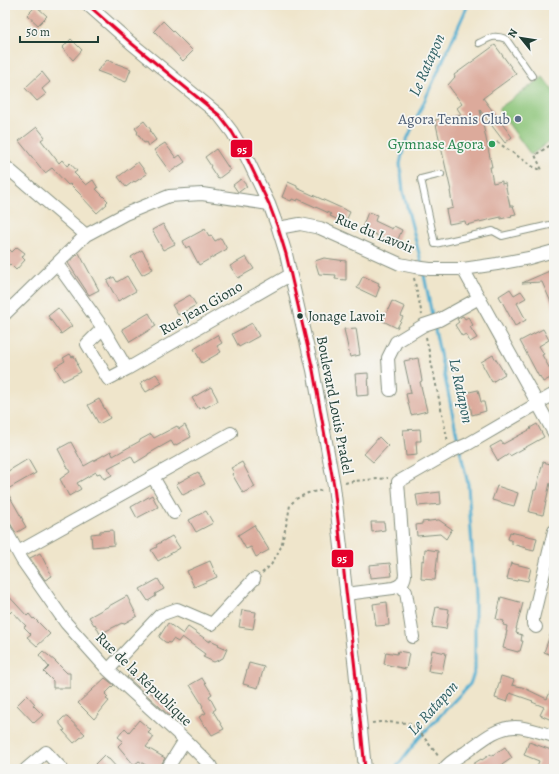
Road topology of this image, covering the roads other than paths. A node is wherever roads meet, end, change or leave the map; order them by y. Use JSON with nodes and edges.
{"nodes":[{"id":1,"x":88,"y":5,"type":"edge"},
{"id":2,"x":479,"y":43,"type":"dead end"},
{"id":3,"x":532,"y":76,"type":"dead end"},
{"id":4,"x":5,"y":166,"type":"edge"},
{"id":5,"x":441,"y":174,"type":"dead end"},
{"id":6,"x":269,"y":204,"type":"junction"},
{"id":7,"x":554,"y":224,"type":"edge"},
{"id":8,"x":278,"y":228,"type":"junction"},
{"id":9,"x":86,"y":235,"type":"junction"},
{"id":10,"x":554,"y":251,"type":"edge"},
{"id":11,"x":57,"y":264,"type":"junction"},
{"id":12,"x":463,"y":269,"type":"junction"},
{"id":13,"x":290,"y":274,"type":"junction"},
{"id":14,"x":479,"y":298,"type":"junction"},
{"id":15,"x":5,"y":314,"type":"edge"},
{"id":16,"x":103,"y":328,"type":"junction"},
{"id":17,"x":127,"y":370,"type":"junction"},
{"id":18,"x":390,"y":390,"type":"dead end"},
{"id":19,"x":554,"y":394,"type":"edge"},
{"id":20,"x":537,"y":403,"type":"junction"},
{"id":21,"x":231,"y":433,"type":"dead end"},
{"id":22,"x":554,"y":433,"type":"edge"},
{"id":23,"x":153,"y":476,"type":"junction"},
{"id":24,"x":174,"y":513,"type":"dead end"},
{"id":25,"x":5,"y":529,"type":"edge"},
{"id":26,"x":554,"y":531,"type":"edge"},
{"id":27,"x":18,"y":552,"type":"junction"},
{"id":28,"x":254,"y":580,"type":"road end"},
{"id":29,"x":401,"y":585,"type":"junction"},
{"id":30,"x":346,"y":594,"type":"junction"},
{"id":31,"x":536,"y":627,"type":"dead end"},
{"id":32,"x":413,"y":637,"type":"dead end"},
{"id":33,"x":108,"y":670,"type":"junction"},
{"id":34,"x":554,"y":736,"type":"edge"},
{"id":35,"x":186,"y":740,"type":"junction"},
{"id":36,"x":445,"y":767,"type":"edge"},
{"id":37,"x":26,"y":769,"type":"edge"},
{"id":38,"x":62,"y":769,"type":"edge"},
{"id":39,"x":167,"y":769,"type":"edge"},
{"id":40,"x":212,"y":769,"type":"edge"},
{"id":41,"x":364,"y":769,"type":"edge"}],
"edges":[{"from":1,"to":6,"type":"street","name":"Boulevard Louis Pradel"},
{"from":2,"to":3,"type":"lane"},
{"from":4,"to":9,"type":"street"},
{"from":5,"to":7,"type":"lane"},
{"from":6,"to":8,"type":"street","name":"Boulevard Louis Pradel"},
{"from":6,"to":9,"type":"street"},
{"from":8,"to":12,"type":"street","name":"Rue du Lavoir"},
{"from":8,"to":13,"type":"street","name":"Boulevard Louis Pradel"},
{"from":9,"to":11,"type":"street"},
{"from":10,"to":12,"type":"street","name":"Rue du Lavoir"},
{"from":11,"to":15,"type":"street"},
{"from":11,"to":16,"type":"street"},
{"from":12,"to":14,"type":"street"},
{"from":13,"to":17,"type":"street","name":"Rue Jean Giono"},
{"from":13,"to":30,"type":"street","name":"Boulevard Louis Pradel"},
{"from":14,"to":18,"type":"street"},
{"from":14,"to":20,"type":"street"},
{"from":16,"to":17,"type":"street"},
{"from":16,"to":17,"type":"street","name":"Rue Jean Giono"},
{"from":19,"to":20,"type":"street"},
{"from":20,"to":22,"type":"street"},
{"from":20,"to":29,"type":"street"},
{"from":21,"to":23,"type":"street"},
{"from":23,"to":24,"type":"street"},
{"from":23,"to":27,"type":"street"},
{"from":25,"to":27,"type":"street","name":"Rue de la République"},
{"from":26,"to":31,"type":"street"},
{"from":27,"to":33,"type":"street","name":"Rue de la République"},
{"from":28,"to":33,"type":"street"},
{"from":29,"to":30,"type":"street"},
{"from":29,"to":32,"type":"street"},
{"from":30,"to":41,"type":"street","name":"Boulevard Louis Pradel"},
{"from":33,"to":35,"type":"street","name":"Rue de la République"},
{"from":34,"to":36,"type":"street"},
{"from":35,"to":39,"type":"street"},
{"from":35,"to":40,"type":"street","name":"Rue de la République"},
{"from":37,"to":38,"type":"street"}]}
